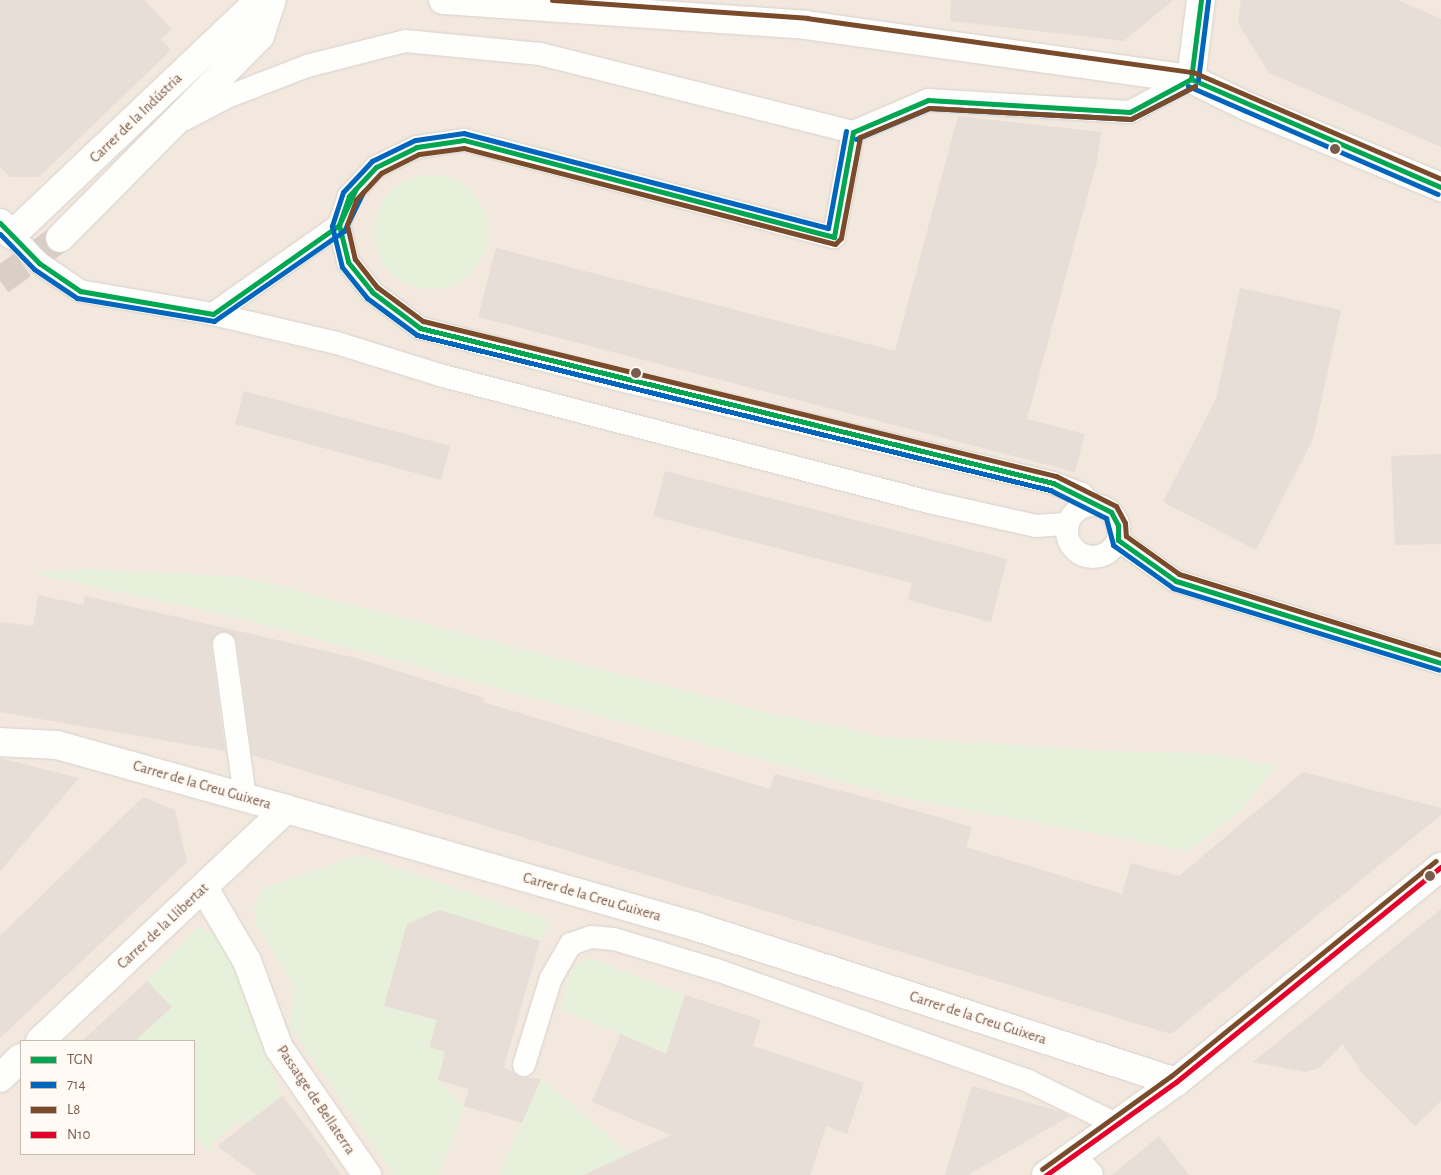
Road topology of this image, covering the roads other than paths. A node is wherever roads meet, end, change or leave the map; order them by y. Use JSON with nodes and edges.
{"nodes":[{"id":1,"x":260,"y":0,"type":"edge"},
{"id":2,"x":272,"y":0,"type":"edge"},
{"id":3,"x":443,"y":0,"type":"edge"},
{"id":4,"x":1201,"y":0,"type":"edge"},
{"id":5,"x":1191,"y":79,"type":"junction"},
{"id":6,"x":180,"y":121,"type":"junction"},
{"id":7,"x":853,"y":132,"type":"junction"},
{"id":8,"x":1441,"y":187,"type":"edge"},
{"id":9,"x":339,"y":225,"type":"junction"},
{"id":10,"x":6,"y":229,"type":"edge"},
{"id":11,"x":60,"y":238,"type":"tunnel mouth"},
{"id":12,"x":213,"y":314,"type":"junction"},
{"id":13,"x":1092,"y":505,"type":"junction"},
{"id":14,"x":1068,"y":524,"type":"junction"},
{"id":15,"x":1118,"y":540,"type":"junction"},
{"id":16,"x":224,"y":644,"type":"dead end"},
{"id":17,"x":1441,"y":663,"type":"edge"},
{"id":18,"x":0,"y":742,"type":"edge"},
{"id":19,"x":245,"y":798,"type":"junction"},
{"id":20,"x":286,"y":809,"type":"junction"},
{"id":21,"x":1441,"y":867,"type":"edge"},
{"id":22,"x":204,"y":888,"type":"junction"},
{"id":23,"x":41,"y":1040,"type":"edge"},
{"id":24,"x":20,"y":1059,"type":"edge"},
{"id":25,"x":524,"y":1065,"type":"dead end"},
{"id":26,"x":0,"y":1078,"type":"edge"},
{"id":27,"x":1176,"y":1082,"type":"junction"},
{"id":28,"x":1118,"y":1125,"type":"junction"},
{"id":29,"x":1081,"y":1167,"type":"edge"},
{"id":30,"x":367,"y":1175,"type":"edge"},
{"id":31,"x":1046,"y":1175,"type":"edge"}],
"edges":[{"from":1,"to":10,"type":"street","name":"Carrer de la Indústria"},
{"from":2,"to":6,"type":"street"},
{"from":3,"to":5,"type":"street"},
{"from":4,"to":5,"type":"street"},
{"from":5,"to":7,"type":"lane"},
{"from":5,"to":8,"type":"street"},
{"from":6,"to":7,"type":"lane"},
{"from":6,"to":11,"type":"street"},
{"from":7,"to":9,"type":"lane"},
{"from":9,"to":12,"type":"lane"},
{"from":9,"to":13,"type":"lane"},
{"from":10,"to":12,"type":"lane"},
{"from":12,"to":14,"type":"lane"},
{"from":13,"to":14,"type":"lane"},
{"from":13,"to":15,"type":"lane"},
{"from":14,"to":15,"type":"lane"},
{"from":15,"to":17,"type":"lane"},
{"from":16,"to":19,"type":"lane"},
{"from":18,"to":19,"type":"street","name":"Carrer de la Creu Guixera"},
{"from":19,"to":20,"type":"street","name":"Carrer de la Creu Guixera"},
{"from":20,"to":22,"type":"street","name":"Carrer de la Llibertat"},
{"from":20,"to":27,"type":"street","name":"Carrer de la Creu Guixera"},
{"from":21,"to":27,"type":"street"},
{"from":22,"to":23,"type":"street","name":"Carrer de la Llibertat"},
{"from":22,"to":30,"type":"street","name":"Passatge de Bellaterra"},
{"from":24,"to":26,"type":"street"},
{"from":25,"to":28,"type":"lane"},
{"from":27,"to":28,"type":"street"},
{"from":28,"to":29,"type":"street"},
{"from":29,"to":31,"type":"street"}]}
